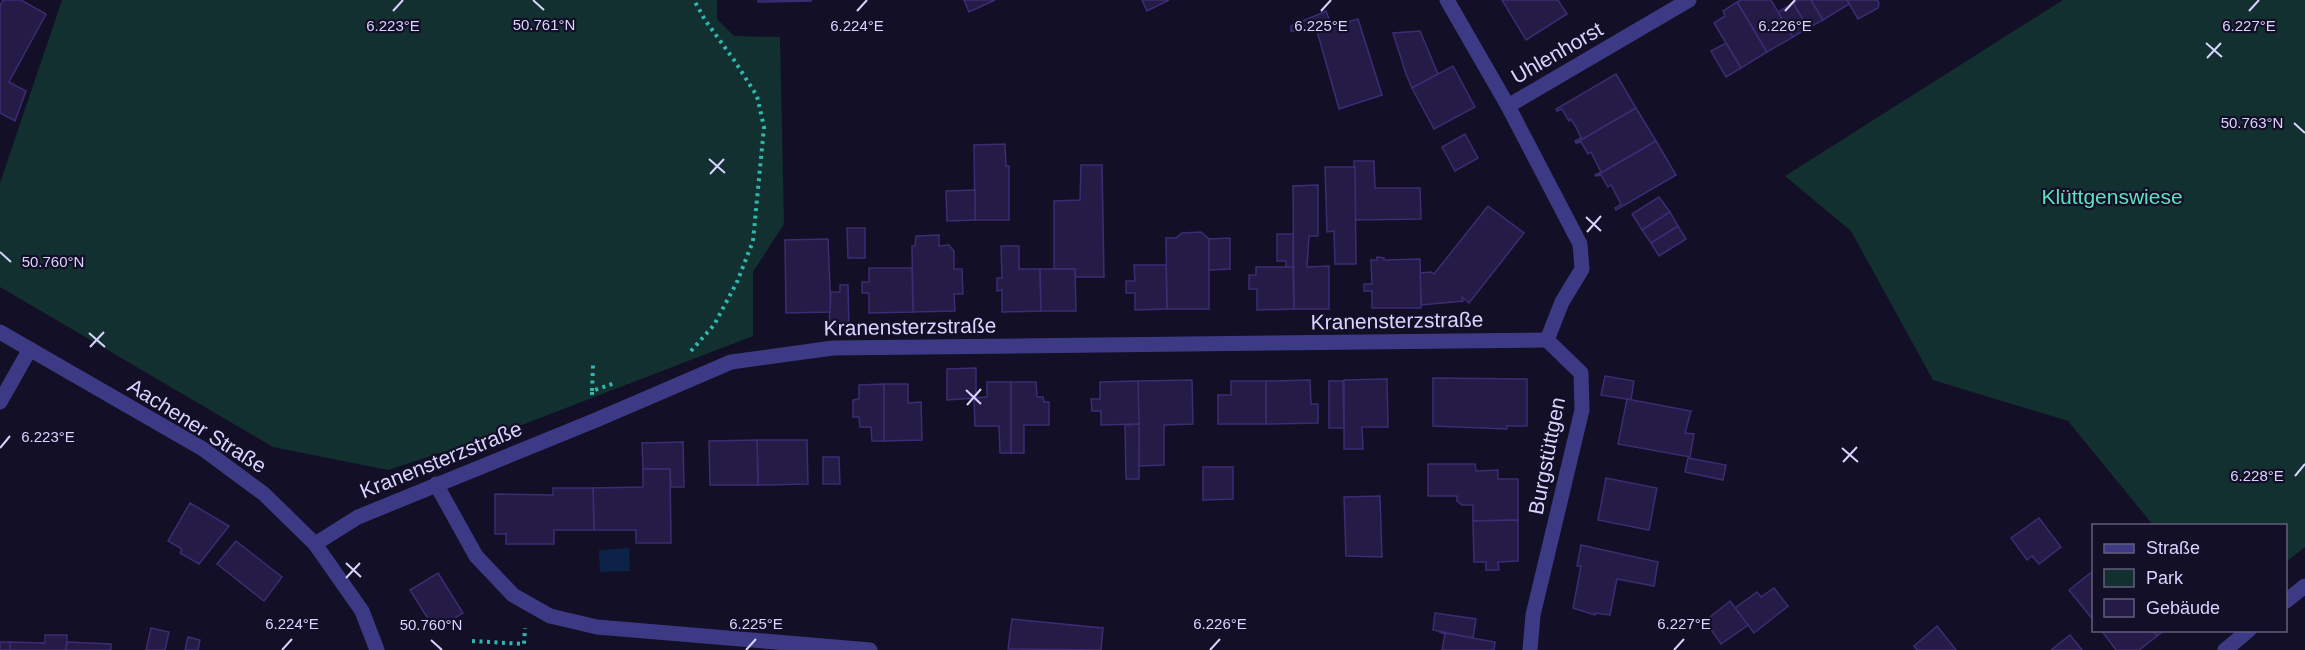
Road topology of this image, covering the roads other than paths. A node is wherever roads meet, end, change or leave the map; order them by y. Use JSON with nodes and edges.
{"nodes":[{"id":1,"x":1447,"y":0,"type":"edge"},
{"id":2,"x":1689,"y":0,"type":"edge"},
{"id":3,"x":1508,"y":106,"type":"junction"},
{"id":4,"x":0,"y":332,"type":"edge"},
{"id":5,"x":1547,"y":340,"type":"junction"},
{"id":6,"x":30,"y":349,"type":"junction"},
{"id":7,"x":0,"y":402,"type":"edge"},
{"id":8,"x":436,"y":484,"type":"junction"},
{"id":9,"x":315,"y":544,"type":"junction"},
{"id":10,"x":2305,"y":586,"type":"edge"},
{"id":11,"x":2287,"y":600,"type":"edge"},
{"id":12,"x":2247,"y":632,"type":"edge"},
{"id":13,"x":377,"y":650,"type":"edge"},
{"id":14,"x":870,"y":650,"type":"edge"},
{"id":15,"x":1530,"y":650,"type":"edge"},
{"id":16,"x":2225,"y":650,"type":"edge"}],
"edges":[{"from":1,"to":3,"type":"street"},
{"from":2,"to":3,"type":"street","name":"Uhlenhorst"},
{"from":3,"to":5,"type":"street"},
{"from":4,"to":6,"type":"street","name":"Aachener Straße"},
{"from":5,"to":8,"type":"street","name":"Kranensterzstraße"},
{"from":5,"to":15,"type":"street","name":"Burgstüttgen"},
{"from":6,"to":7,"type":"street"},
{"from":6,"to":9,"type":"street","name":"Aachener Straße"},
{"from":8,"to":9,"type":"street","name":"Kranensterzstraße"},
{"from":8,"to":14,"type":"street"},
{"from":9,"to":13,"type":"street","name":"Aachener Straße"},
{"from":10,"to":11,"type":"street"},
{"from":12,"to":16,"type":"street"}]}
